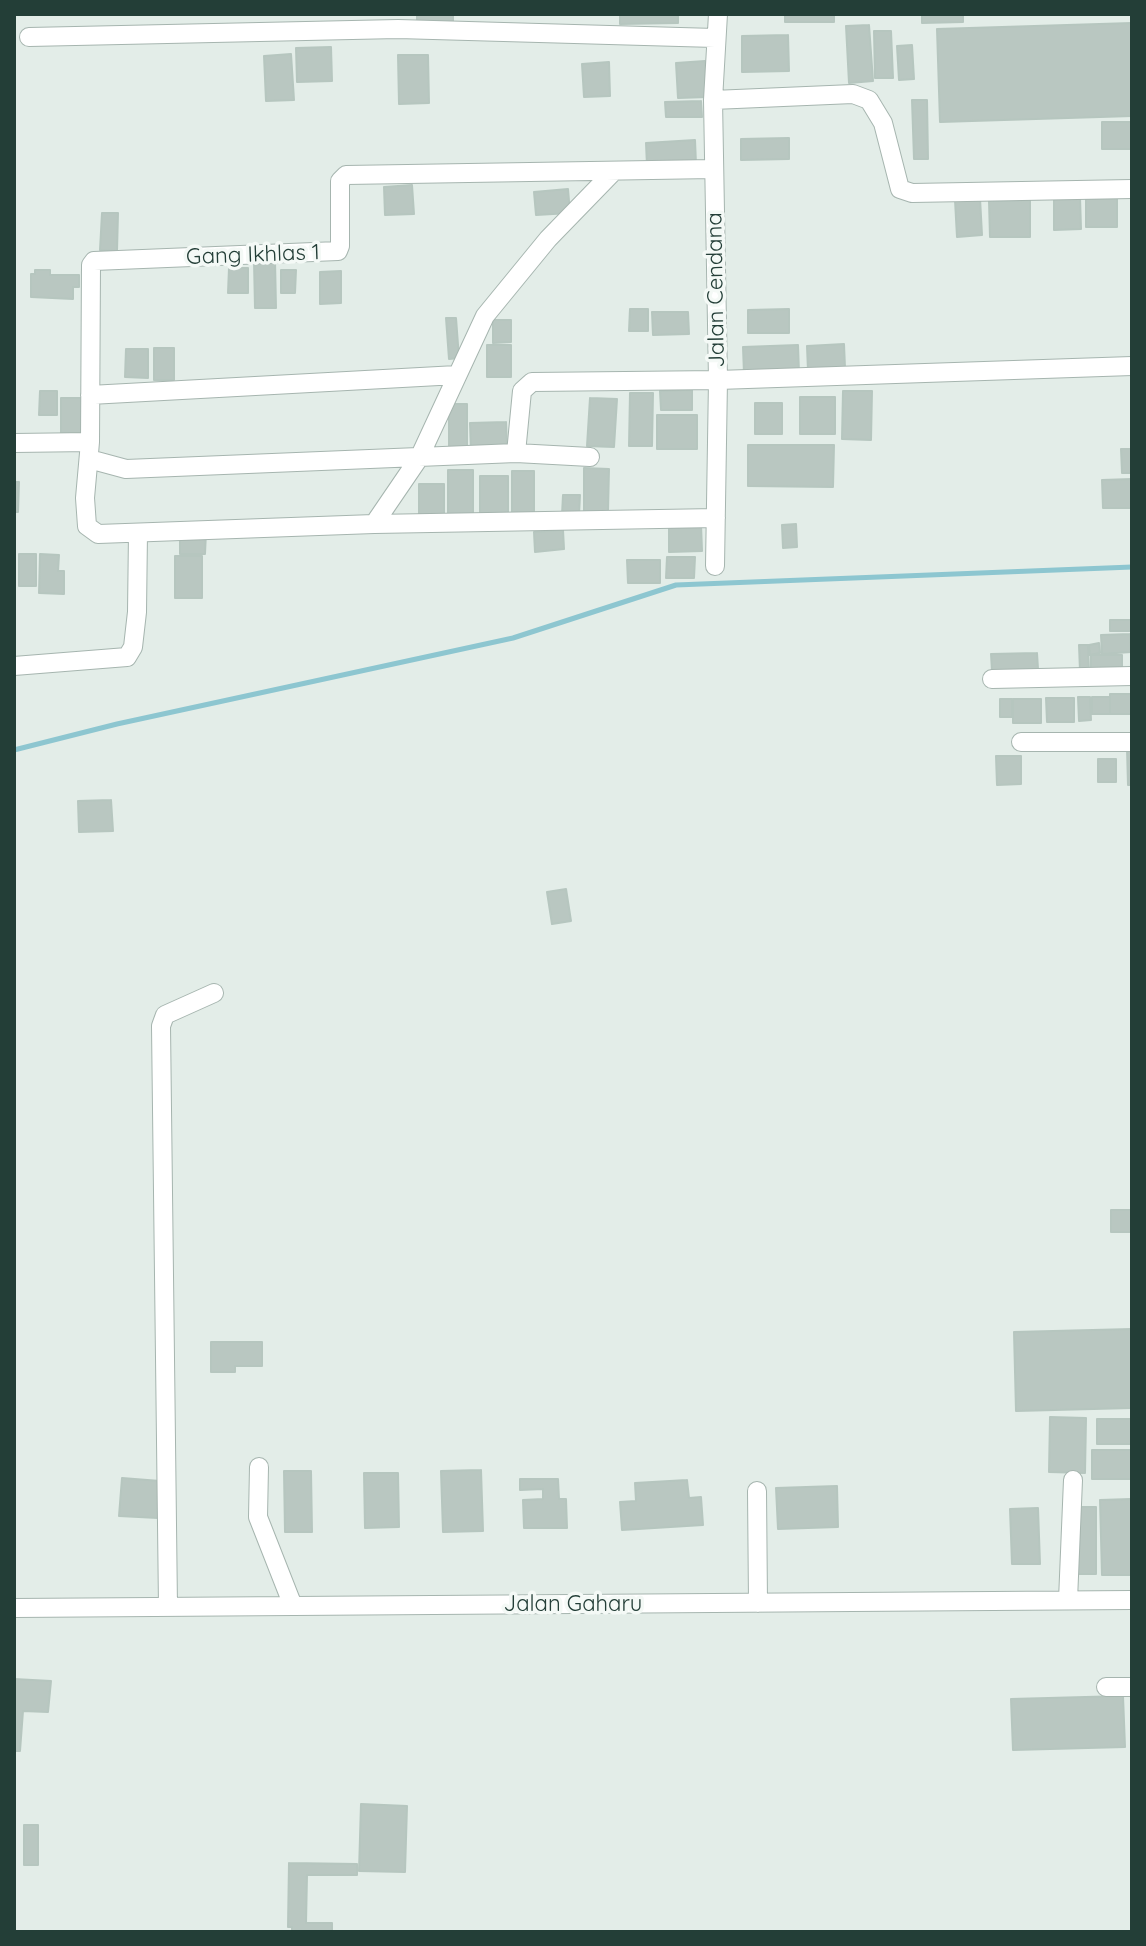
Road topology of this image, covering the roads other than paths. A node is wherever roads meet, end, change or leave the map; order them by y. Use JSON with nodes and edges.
{"nodes":[{"id":1,"x":718,"y":14,"type":"edge"},
{"id":2,"x":29,"y":37,"type":"dead end"},
{"id":3,"x":715,"y":38,"type":"junction"},
{"id":4,"x":713,"y":100,"type":"junction"},
{"id":5,"x":713,"y":169,"type":"junction"},
{"id":6,"x":614,"y":171,"type":"junction"},
{"id":7,"x":1132,"y":189,"type":"edge"},
{"id":8,"x":1132,"y":366,"type":"edge"},
{"id":9,"x":457,"y":375,"type":"junction"},
{"id":10,"x":718,"y":380,"type":"junction"},
{"id":11,"x":90,"y":395,"type":"junction"},
{"id":12,"x":14,"y":443,"type":"edge"},
{"id":13,"x":90,"y":450,"type":"junction"},
{"id":14,"x":516,"y":453,"type":"junction"},
{"id":15,"x":590,"y":457,"type":"dead end"},
{"id":16,"x":419,"y":458,"type":"junction"},
{"id":17,"x":716,"y":518,"type":"junction"},
{"id":18,"x":374,"y":524,"type":"junction"},
{"id":19,"x":138,"y":533,"type":"junction"},
{"id":20,"x":715,"y":566,"type":"dead end"},
{"id":21,"x":14,"y":666,"type":"edge"},
{"id":22,"x":1132,"y":676,"type":"edge"},
{"id":23,"x":992,"y":679,"type":"dead end"},
{"id":24,"x":1021,"y":742,"type":"dead end"},
{"id":25,"x":1132,"y":742,"type":"edge"},
{"id":26,"x":214,"y":993,"type":"dead end"},
{"id":27,"x":259,"y":1467,"type":"dead end"},
{"id":28,"x":1073,"y":1480,"type":"dead end"},
{"id":29,"x":757,"y":1491,"type":"dead end"},
{"id":30,"x":1068,"y":1600,"type":"junction"},
{"id":31,"x":1132,"y":1600,"type":"edge"},
{"id":32,"x":758,"y":1603,"type":"junction"},
{"id":33,"x":293,"y":1606,"type":"junction"},
{"id":34,"x":168,"y":1607,"type":"junction"},
{"id":35,"x":14,"y":1608,"type":"edge"},
{"id":36,"x":1106,"y":1687,"type":"dead end"},
{"id":37,"x":1132,"y":1687,"type":"edge"}],
"edges":[{"from":1,"to":3,"type":"street","name":"Jalan Cendana"},
{"from":2,"to":3,"type":"street"},
{"from":3,"to":4,"type":"street","name":"Jalan Cendana"},
{"from":4,"to":5,"type":"street","name":"Jalan Cendana"},
{"from":4,"to":7,"type":"street"},
{"from":5,"to":6,"type":"street","name":"Gang Ikhlas 1"},
{"from":5,"to":10,"type":"street","name":"Jalan Cendana"},
{"from":6,"to":9,"type":"street"},
{"from":6,"to":11,"type":"street","name":"Gang Ikhlas 1"},
{"from":8,"to":10,"type":"street"},
{"from":9,"to":11,"type":"street"},
{"from":9,"to":16,"type":"street"},
{"from":10,"to":14,"type":"street"},
{"from":10,"to":17,"type":"street","name":"Jalan Cendana"},
{"from":11,"to":13,"type":"street","name":"Gang Ikhlas 1"},
{"from":12,"to":13,"type":"street"},
{"from":13,"to":16,"type":"street"},
{"from":13,"to":19,"type":"street","name":"Gang Ikhlas 1"},
{"from":14,"to":15,"type":"street"},
{"from":14,"to":16,"type":"street"},
{"from":16,"to":18,"type":"street"},
{"from":17,"to":18,"type":"street"},
{"from":17,"to":20,"type":"street","name":"Jalan Cendana"},
{"from":18,"to":19,"type":"street"},
{"from":19,"to":21,"type":"street"},
{"from":22,"to":23,"type":"street"},
{"from":24,"to":25,"type":"street"},
{"from":26,"to":34,"type":"street"},
{"from":27,"to":33,"type":"street"},
{"from":28,"to":30,"type":"street"},
{"from":29,"to":32,"type":"street"},
{"from":30,"to":31,"type":"street","name":"Jalan Gaharu"},
{"from":30,"to":32,"type":"street","name":"Jalan Gaharu"},
{"from":32,"to":33,"type":"street","name":"Jalan Gaharu"},
{"from":33,"to":34,"type":"street","name":"Jalan Gaharu"},
{"from":34,"to":35,"type":"street","name":"Jalan Gaharu"},
{"from":36,"to":37,"type":"street"}]}
